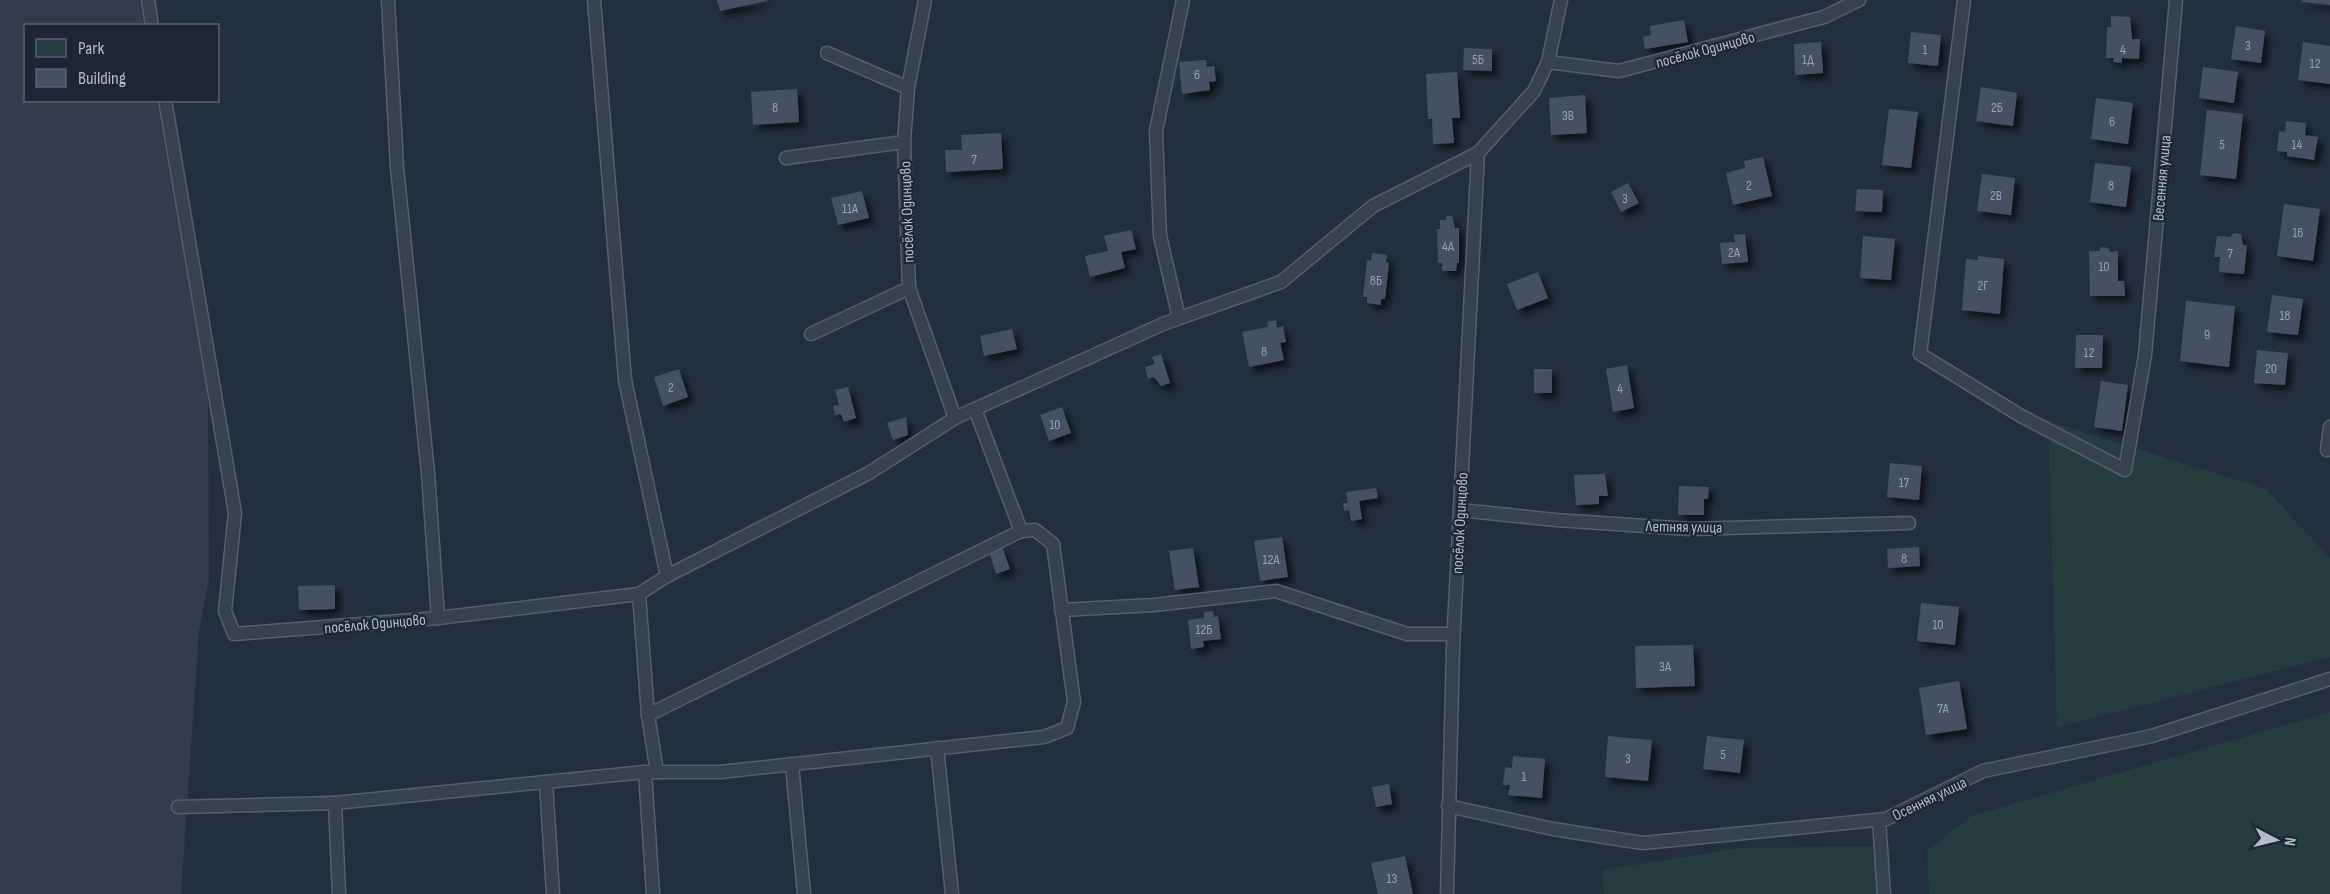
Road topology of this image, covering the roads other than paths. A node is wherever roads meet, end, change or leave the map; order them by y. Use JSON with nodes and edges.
{"nodes":[{"id":1,"x":148,"y":0,"type":"edge"},
{"id":2,"x":388,"y":0,"type":"edge"},
{"id":3,"x":594,"y":0,"type":"edge"},
{"id":4,"x":925,"y":0,"type":"edge"},
{"id":5,"x":1183,"y":0,"type":"edge"},
{"id":6,"x":1561,"y":0,"type":"edge"},
{"id":7,"x":1858,"y":0,"type":"edge"},
{"id":8,"x":1964,"y":0,"type":"edge"},
{"id":9,"x":2176,"y":0,"type":"edge"},
{"id":10,"x":152,"y":24,"type":"edge"},
{"id":11,"x":827,"y":53,"type":"dead end"},
{"id":12,"x":1548,"y":62,"type":"junction"},
{"id":13,"x":908,"y":88,"type":"junction"},
{"id":14,"x":165,"y":102,"type":"edge"},
{"id":15,"x":904,"y":142,"type":"junction"},
{"id":16,"x":1478,"y":153,"type":"junction"},
{"id":17,"x":786,"y":158,"type":"dead end"},
{"id":18,"x":909,"y":288,"type":"junction"},
{"id":19,"x":1179,"y":318,"type":"junction"},
{"id":20,"x":811,"y":334,"type":"dead end"},
{"id":21,"x":975,"y":409,"type":"junction"},
{"id":22,"x":955,"y":418,"type":"junction"},
{"id":23,"x":2330,"y":427,"type":"edge"},
{"id":24,"x":2327,"y":450,"type":"dead end"},
{"id":25,"x":1460,"y":510,"type":"junction"},
{"id":26,"x":1909,"y":522,"type":"dead end"},
{"id":27,"x":1021,"y":531,"type":"junction"},
{"id":28,"x":667,"y":576,"type":"junction"},
{"id":29,"x":639,"y":594,"type":"junction"},
{"id":30,"x":1061,"y":610,"type":"junction"},
{"id":31,"x":438,"y":618,"type":"junction"},
{"id":32,"x":1453,"y":634,"type":"junction"},
{"id":33,"x":2330,"y":679,"type":"edge"},
{"id":34,"x":648,"y":715,"type":"junction"},
{"id":35,"x":937,"y":748,"type":"junction"},
{"id":36,"x":792,"y":764,"type":"junction"},
{"id":37,"x":651,"y":772,"type":"junction"},
{"id":38,"x":546,"y":782,"type":"junction"},
{"id":39,"x":335,"y":803,"type":"junction"},
{"id":40,"x":1448,"y":806,"type":"junction"},
{"id":41,"x":178,"y":807,"type":"dead end"},
{"id":42,"x":1879,"y":820,"type":"junction"},
{"id":43,"x":339,"y":894,"type":"edge"},
{"id":44,"x":553,"y":894,"type":"edge"},
{"id":45,"x":653,"y":894,"type":"edge"},
{"id":46,"x":804,"y":894,"type":"edge"},
{"id":47,"x":952,"y":894,"type":"edge"},
{"id":48,"x":1447,"y":894,"type":"edge"},
{"id":49,"x":1884,"y":894,"type":"edge"}],
"edges":[{"from":1,"to":10,"type":"lane"},
{"from":2,"to":31,"type":"lane"},
{"from":3,"to":28,"type":"lane"},
{"from":4,"to":13,"type":"lane","name":"посёлок Одинцово"},
{"from":5,"to":19,"type":"lane"},
{"from":6,"to":12,"type":"lane","name":"посёлок Одинцово"},
{"from":7,"to":12,"type":"lane","name":"посёлок Одинцово"},
{"from":8,"to":9,"type":"lane","name":"Весенняя улица"},
{"from":11,"to":13,"type":"lane"},
{"from":12,"to":16,"type":"lane","name":"посёлок Одинцово"},
{"from":13,"to":15,"type":"lane","name":"посёлок Одинцово"},
{"from":14,"to":31,"type":"lane","name":"посёлок Одинцово"},
{"from":15,"to":17,"type":"lane"},
{"from":15,"to":18,"type":"lane","name":"посёлок Одинцово"},
{"from":16,"to":19,"type":"lane","name":"посёлок Одинцово"},
{"from":16,"to":25,"type":"lane","name":"посёлок Одинцово"},
{"from":18,"to":20,"type":"lane"},
{"from":18,"to":22,"type":"lane","name":"посёлок Одинцово"},
{"from":19,"to":21,"type":"lane","name":"посёлок Одинцово"},
{"from":21,"to":22,"type":"lane","name":"посёлок Одинцово"},
{"from":21,"to":27,"type":"lane"},
{"from":22,"to":28,"type":"lane","name":"посёлок Одинцово"},
{"from":23,"to":24,"type":"lane"},
{"from":25,"to":26,"type":"lane","name":"Летняя улица"},
{"from":25,"to":32,"type":"lane","name":"посёлок Одинцово"},
{"from":27,"to":30,"type":"lane"},
{"from":27,"to":34,"type":"lane"},
{"from":28,"to":29,"type":"lane","name":"посёлок Одинцово"},
{"from":29,"to":31,"type":"lane","name":"посёлок Одинцово"},
{"from":29,"to":34,"type":"lane"},
{"from":30,"to":32,"type":"lane"},
{"from":30,"to":35,"type":"lane"},
{"from":32,"to":40,"type":"lane","name":"посёлок Одинцово"},
{"from":33,"to":42,"type":"lane","name":"Осенняя улица"},
{"from":34,"to":37,"type":"lane"},
{"from":35,"to":36,"type":"lane"},
{"from":35,"to":47,"type":"lane"},
{"from":36,"to":37,"type":"lane"},
{"from":36,"to":46,"type":"lane"},
{"from":37,"to":38,"type":"lane"},
{"from":37,"to":45,"type":"lane"},
{"from":38,"to":39,"type":"lane"},
{"from":38,"to":44,"type":"lane"},
{"from":39,"to":41,"type":"lane"},
{"from":39,"to":43,"type":"lane"},
{"from":40,"to":42,"type":"lane","name":"Осенняя улица"},
{"from":40,"to":48,"type":"lane","name":"посёлок Одинцово"},
{"from":42,"to":49,"type":"lane"}]}
